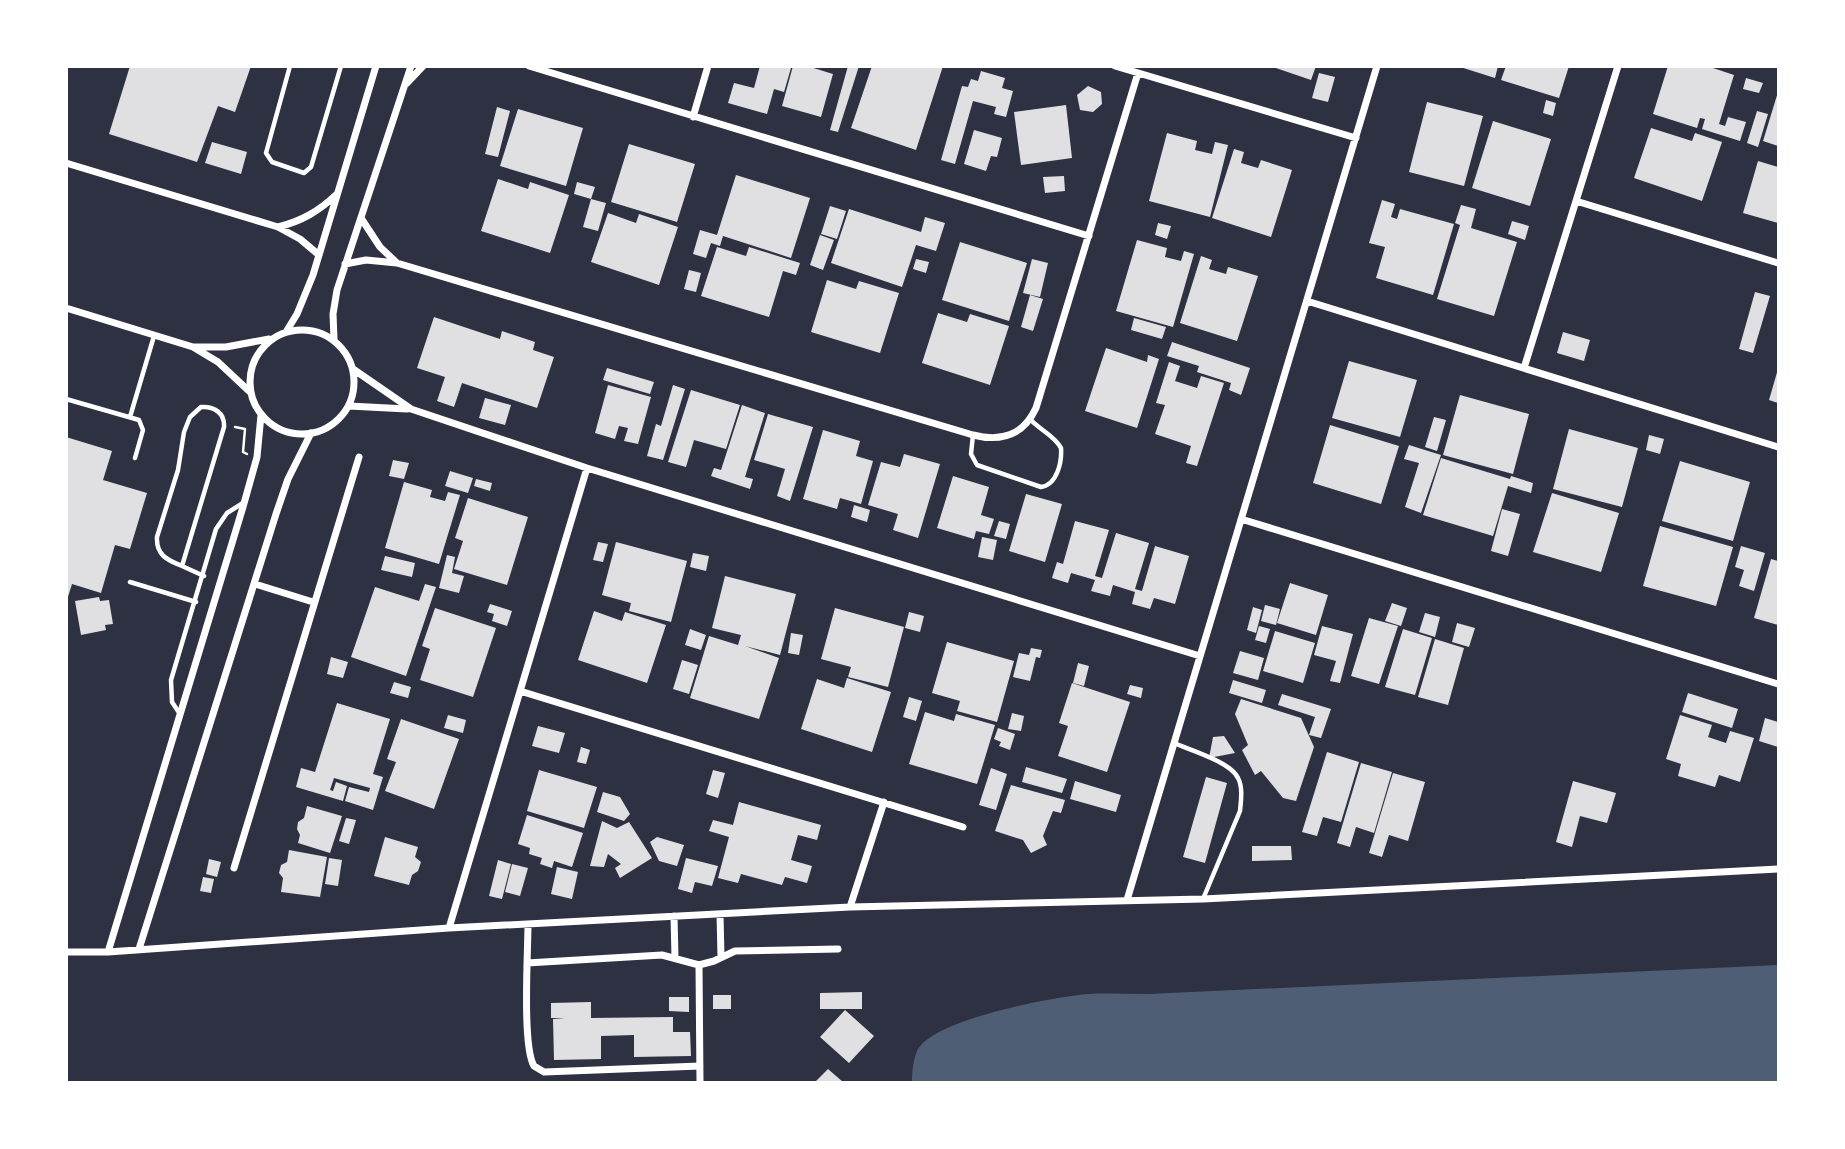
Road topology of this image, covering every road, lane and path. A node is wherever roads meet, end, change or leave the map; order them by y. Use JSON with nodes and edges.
{"nodes":[{"id":1,"x":290,"y":66,"type":"edge"},
{"id":2,"x":341,"y":66,"type":"edge"},
{"id":3,"x":376,"y":66,"type":"edge"},
{"id":4,"x":411,"y":66,"type":"edge"},
{"id":5,"x":424,"y":66,"type":"edge"},
{"id":6,"x":529,"y":66,"type":"edge"},
{"id":7,"x":708,"y":66,"type":"edge"},
{"id":8,"x":1115,"y":66,"type":"edge"},
{"id":9,"x":1377,"y":66,"type":"edge"},
{"id":10,"x":1618,"y":66,"type":"edge"},
{"id":11,"x":1138,"y":73,"type":"junction"},
{"id":12,"x":404,"y":87,"type":"junction"},
{"id":13,"x":693,"y":117,"type":"junction"},
{"id":14,"x":1356,"y":138,"type":"junction"},
{"id":15,"x":66,"y":163,"type":"edge"},
{"id":16,"x":338,"y":194,"type":"junction"},
{"id":17,"x":1576,"y":201,"type":"junction"},
{"id":18,"x":361,"y":218,"type":"junction"},
{"id":19,"x":278,"y":227,"type":"junction"},
{"id":20,"x":1088,"y":236,"type":"junction"},
{"id":21,"x":319,"y":255,"type":"junction"},
{"id":22,"x":397,"y":263,"type":"junction"},
{"id":23,"x":1779,"y":263,"type":"edge"},
{"id":24,"x":345,"y":264,"type":"junction"},
{"id":25,"x":1307,"y":302,"type":"junction"},
{"id":26,"x":66,"y":308,"type":"edge"},
{"id":27,"x":286,"y":332,"type":"junction"},
{"id":28,"x":154,"y":336,"type":"junction"},
{"id":29,"x":274,"y":337,"type":"junction"},
{"id":30,"x":334,"y":339,"type":"junction"},
{"id":31,"x":193,"y":347,"type":"junction"},
{"id":32,"x":1524,"y":368,"type":"junction"},
{"id":33,"x":353,"y":369,"type":"junction"},
{"id":34,"x":250,"y":392,"type":"junction"},
{"id":35,"x":66,"y":400,"type":"edge"},
{"id":36,"x":349,"y":406,"type":"junction"},
{"id":37,"x":411,"y":409,"type":"junction"},
{"id":38,"x":261,"y":415,"type":"junction"},
{"id":39,"x":130,"y":417,"type":"junction"},
{"id":40,"x":1031,"y":420,"type":"junction"},
{"id":41,"x":225,"y":424,"type":"junction"},
{"id":42,"x":311,"y":433,"type":"junction"},
{"id":43,"x":973,"y":435,"type":"junction"},
{"id":44,"x":1779,"y":447,"type":"edge"},
{"id":45,"x":135,"y":457,"type":"dead end"},
{"id":46,"x":257,"y":457,"type":"junction"},
{"id":47,"x":359,"y":457,"type":"dead end"},
{"id":48,"x":587,"y":468,"type":"junction"},
{"id":49,"x":244,"y":503,"type":"junction"},
{"id":50,"x":1241,"y":520,"type":"junction"},
{"id":51,"x":182,"y":566,"type":"junction"},
{"id":52,"x":204,"y":576,"type":"junction"},
{"id":53,"x":130,"y":582,"type":"dead end"},
{"id":54,"x":255,"y":584,"type":"junction"},
{"id":55,"x":196,"y":602,"type":"junction"},
{"id":56,"x":313,"y":602,"type":"junction"},
{"id":57,"x":1200,"y":656,"type":"junction"},
{"id":58,"x":1779,"y":684,"type":"edge"},
{"id":59,"x":520,"y":691,"type":"junction"},
{"id":60,"x":180,"y":714,"type":"junction"},
{"id":61,"x":1174,"y":743,"type":"junction"},
{"id":62,"x":884,"y":802,"type":"junction"},
{"id":63,"x":963,"y":827,"type":"dead end"},
{"id":64,"x":234,"y":868,"type":"dead end"},
{"id":65,"x":1779,"y":869,"type":"edge"},
{"id":66,"x":1203,"y":899,"type":"junction"},
{"id":67,"x":1127,"y":900,"type":"junction"},
{"id":68,"x":850,"y":907,"type":"junction"},
{"id":69,"x":720,"y":914,"type":"junction"},
{"id":70,"x":674,"y":916,"type":"junction"},
{"id":71,"x":528,"y":924,"type":"junction"},
{"id":72,"x":449,"y":928,"type":"junction"},
{"id":73,"x":139,"y":949,"type":"junction"},
{"id":74,"x":838,"y":949,"type":"dead end"},
{"id":75,"x":66,"y":952,"type":"edge"},
{"id":76,"x":108,"y":952,"type":"junction"},
{"id":77,"x":721,"y":957,"type":"junction"},
{"id":78,"x":675,"y":958,"type":"junction"},
{"id":79,"x":527,"y":963,"type":"junction"},
{"id":80,"x":699,"y":965,"type":"junction"},
{"id":81,"x":700,"y":1066,"type":"junction"},
{"id":82,"x":700,"y":1083,"type":"edge"}],
"edges":[{"from":1,"to":2,"type":"lane"},
{"from":3,"to":16,"type":"street"},
{"from":4,"to":12,"type":"street"},
{"from":5,"to":12,"type":"street"},
{"from":6,"to":13,"type":"street"},
{"from":7,"to":13,"type":"street"},
{"from":8,"to":11,"type":"street"},
{"from":9,"to":14,"type":"street"},
{"from":10,"to":17,"type":"street"},
{"from":11,"to":14,"type":"street"},
{"from":11,"to":20,"type":"street"},
{"from":12,"to":18,"type":"street"},
{"from":13,"to":20,"type":"street"},
{"from":14,"to":25,"type":"street"},
{"from":15,"to":19,"type":"street"},
{"from":16,"to":19,"type":"street"},
{"from":16,"to":21,"type":"street"},
{"from":17,"to":23,"type":"street"},
{"from":17,"to":32,"type":"street"},
{"from":18,"to":22,"type":"street"},
{"from":18,"to":24,"type":"street"},
{"from":19,"to":21,"type":"street"},
{"from":20,"to":40,"type":"street"},
{"from":21,"to":27,"type":"street"},
{"from":22,"to":24,"type":"street"},
{"from":22,"to":43,"type":"street"},
{"from":24,"to":30,"type":"street"},
{"from":25,"to":32,"type":"street"},
{"from":25,"to":50,"type":"street"},
{"from":26,"to":28,"type":"street"},
{"from":27,"to":29,"type":"street"},
{"from":27,"to":30,"type":"street"},
{"from":28,"to":31,"type":"street"},
{"from":28,"to":39,"type":"lane"},
{"from":29,"to":31,"type":"street"},
{"from":29,"to":34,"type":"street"},
{"from":30,"to":33,"type":"street"},
{"from":31,"to":34,"type":"street"},
{"from":32,"to":44,"type":"street"},
{"from":33,"to":36,"type":"street"},
{"from":33,"to":37,"type":"street"},
{"from":34,"to":38,"type":"street"},
{"from":35,"to":39,"type":"lane"},
{"from":36,"to":37,"type":"street"},
{"from":36,"to":42,"type":"street"},
{"from":37,"to":48,"type":"street"},
{"from":38,"to":42,"type":"street"},
{"from":38,"to":46,"type":"street"},
{"from":39,"to":45,"type":"lane"},
{"from":40,"to":43,"type":"street"},
{"from":40,"to":43,"type":"lane"},
{"from":41,"to":46,"type":"path"},
{"from":41,"to":51,"type":"lane"},
{"from":41,"to":51,"type":"lane"},
{"from":42,"to":54,"type":"street"},
{"from":46,"to":49,"type":"street"},
{"from":47,"to":56,"type":"street"},
{"from":48,"to":57,"type":"street"},
{"from":48,"to":59,"type":"street"},
{"from":49,"to":52,"type":"lane"},
{"from":49,"to":60,"type":"street"},
{"from":50,"to":57,"type":"street"},
{"from":50,"to":58,"type":"street"},
{"from":51,"to":52,"type":"lane"},
{"from":52,"to":55,"type":"lane"},
{"from":53,"to":55,"type":"lane"},
{"from":54,"to":56,"type":"street"},
{"from":54,"to":73,"type":"street"},
{"from":55,"to":60,"type":"lane"},
{"from":56,"to":64,"type":"street"},
{"from":57,"to":61,"type":"street"},
{"from":59,"to":62,"type":"street"},
{"from":59,"to":72,"type":"street"},
{"from":60,"to":76,"type":"street"},
{"from":61,"to":66,"type":"lane"},
{"from":61,"to":67,"type":"street"},
{"from":62,"to":63,"type":"street"},
{"from":62,"to":68,"type":"street"},
{"from":65,"to":66,"type":"street"},
{"from":66,"to":67,"type":"street"},
{"from":67,"to":68,"type":"street"},
{"from":68,"to":69,"type":"street"},
{"from":69,"to":70,"type":"street"},
{"from":69,"to":77,"type":"street"},
{"from":70,"to":71,"type":"street"},
{"from":70,"to":78,"type":"street"},
{"from":71,"to":72,"type":"street"},
{"from":71,"to":79,"type":"street"},
{"from":72,"to":73,"type":"street"},
{"from":73,"to":76,"type":"street"},
{"from":74,"to":77,"type":"street"},
{"from":75,"to":76,"type":"street"},
{"from":77,"to":80,"type":"street"},
{"from":78,"to":79,"type":"street"},
{"from":78,"to":80,"type":"street"},
{"from":79,"to":81,"type":"street"},
{"from":80,"to":81,"type":"street"},
{"from":81,"to":82,"type":"street"}]}
